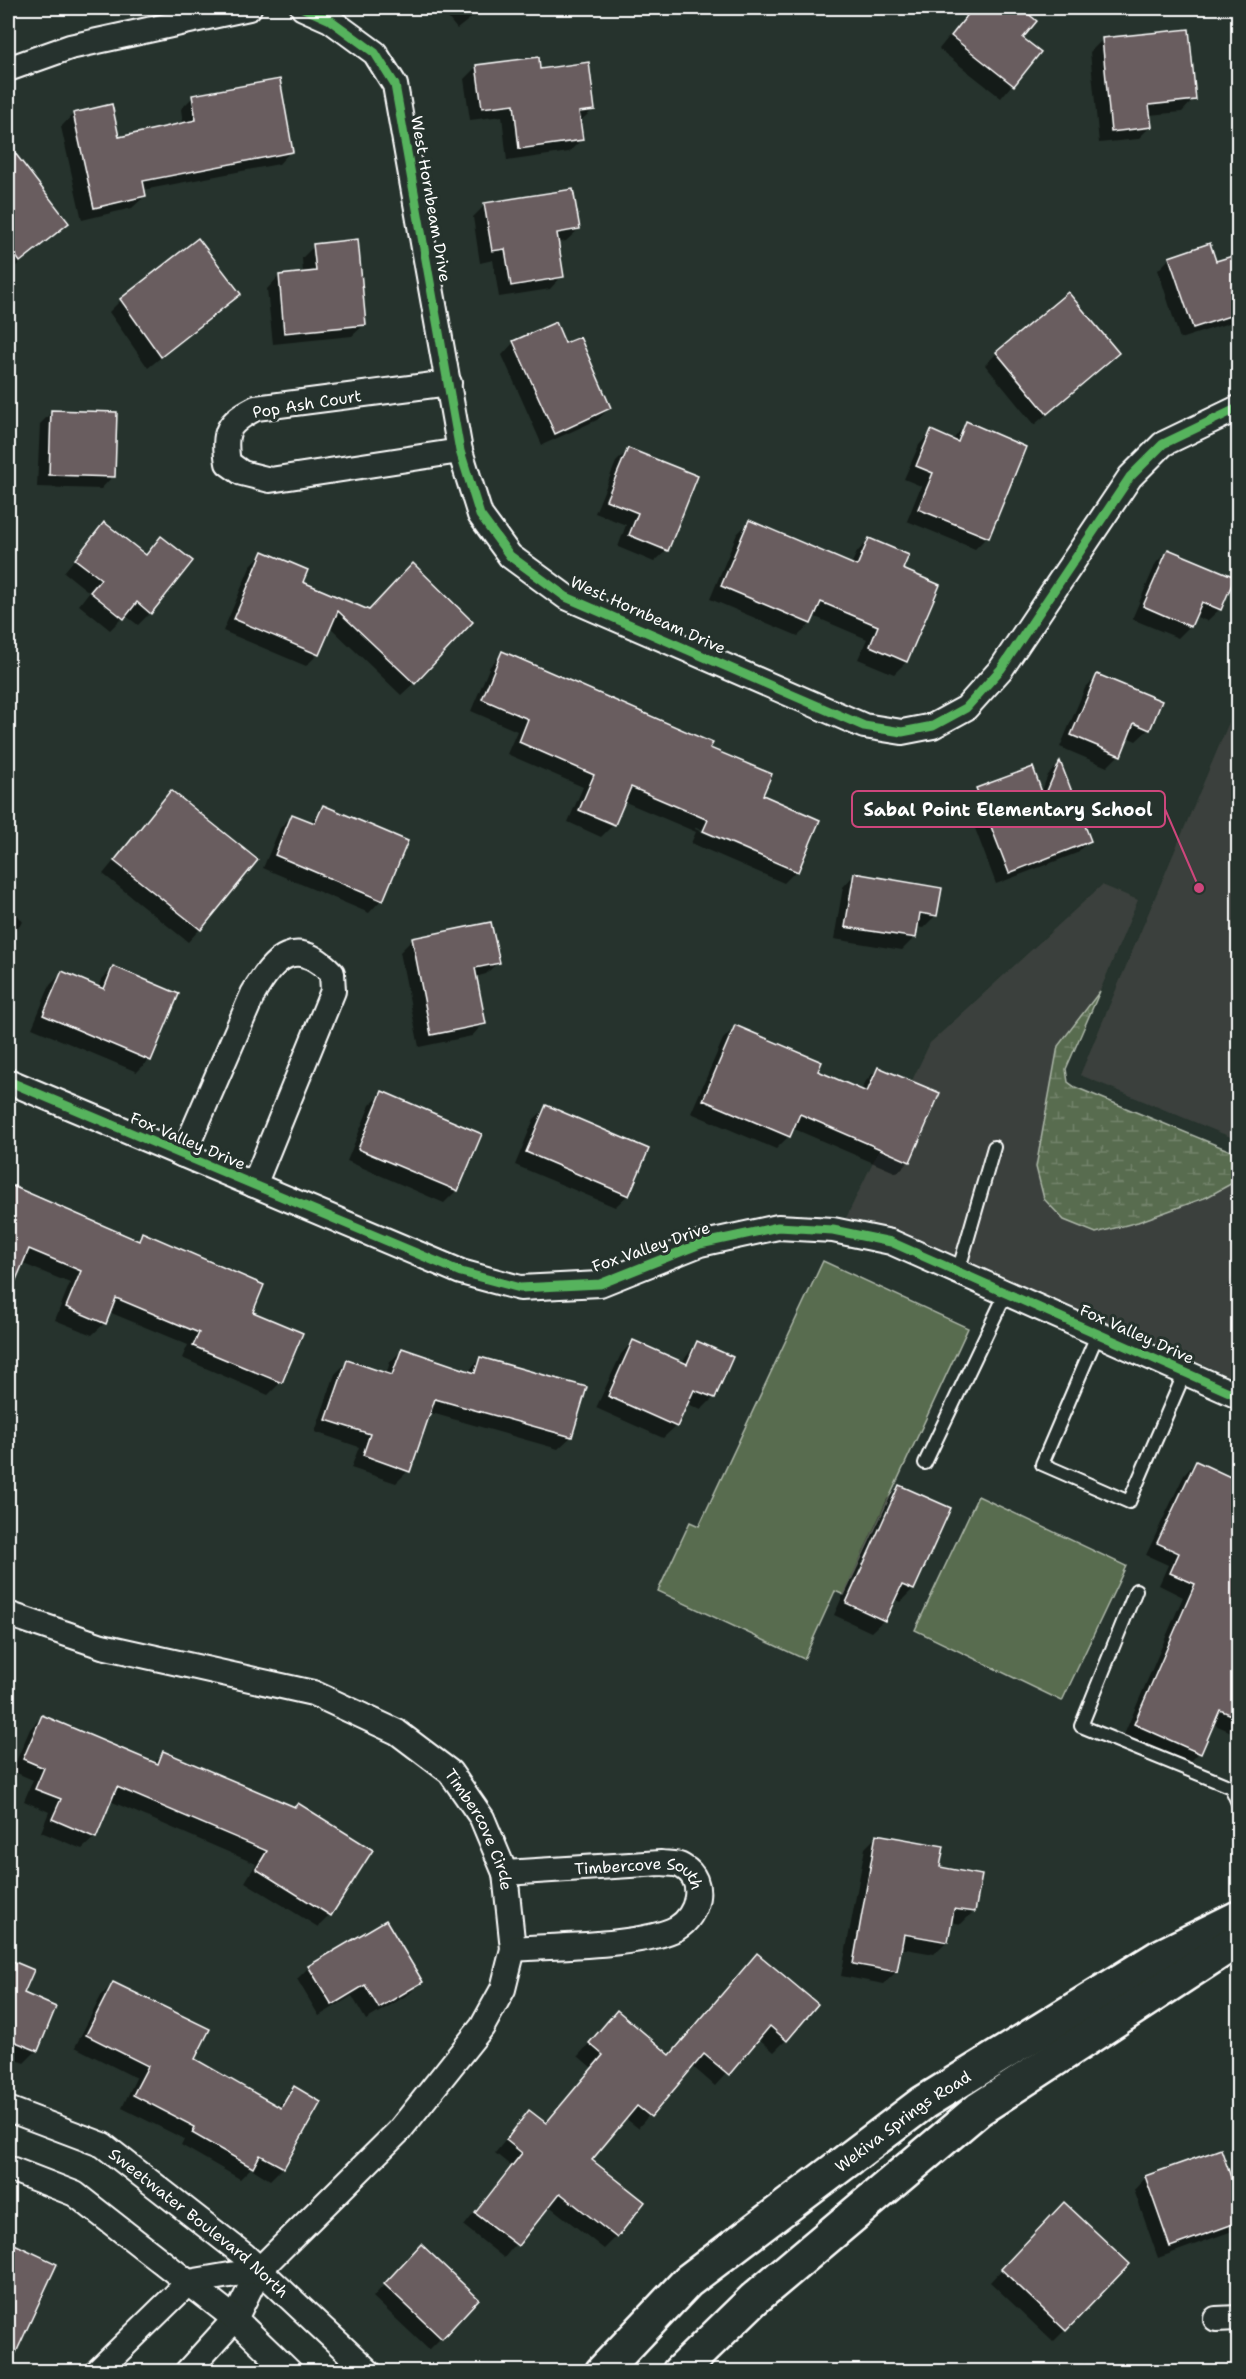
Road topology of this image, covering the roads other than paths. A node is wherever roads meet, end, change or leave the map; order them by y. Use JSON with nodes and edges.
{"nodes":[{"id":1,"x":249,"y":8,"type":"edge"},
{"id":2,"x":303,"y":8,"type":"edge"},
{"id":3,"x":8,"y":69,"type":"edge"},
{"id":4,"x":449,"y":383,"type":"junction"},
{"id":5,"x":1239,"y":408,"type":"edge"},
{"id":6,"x":460,"y":451,"type":"junction"},
{"id":7,"x":8,"y":1081,"type":"edge"},
{"id":8,"x":994,"y":1147,"type":"dead end"},
{"id":9,"x":183,"y":1155,"type":"junction"},
{"id":10,"x":254,"y":1185,"type":"junction"},
{"id":11,"x":958,"y":1272,"type":"junction"},
{"id":12,"x":1006,"y":1293,"type":"junction"},
{"id":13,"x":1098,"y":1334,"type":"junction"},
{"id":14,"x":1185,"y":1372,"type":"junction"},
{"id":15,"x":1239,"y":1396,"type":"edge"},
{"id":16,"x":924,"y":1462,"type":"dead end"},
{"id":17,"x":1136,"y":1590,"type":"dead end"},
{"id":18,"x":8,"y":1614,"type":"edge"},
{"id":19,"x":1235,"y":1785,"type":"edge"},
{"id":20,"x":1239,"y":1803,"type":"edge"},
{"id":21,"x":506,"y":1872,"type":"junction"},
{"id":22,"x":1239,"y":1918,"type":"edge"},
{"id":23,"x":1239,"y":1939,"type":"edge"},
{"id":24,"x":513,"y":1949,"type":"junction"},
{"id":25,"x":8,"y":2109,"type":"edge"},
{"id":26,"x":8,"y":2168,"type":"edge"},
{"id":27,"x":259,"y":2270,"type":"junction"},
{"id":28,"x":189,"y":2282,"type":"junction"},
{"id":29,"x":235,"y":2319,"type":"junction"},
{"id":30,"x":97,"y":2372,"type":"edge"},
{"id":31,"x":188,"y":2372,"type":"edge"},
{"id":32,"x":290,"y":2372,"type":"edge"},
{"id":33,"x":369,"y":2372,"type":"edge"},
{"id":34,"x":602,"y":2372,"type":"edge"},
{"id":35,"x":679,"y":2372,"type":"edge"}],
"edges":[{"from":1,"to":3,"type":"street"},
{"from":2,"to":4,"type":"street","name":"West Hornbeam Drive"},
{"from":4,"to":6,"type":"street","name":"West Hornbeam Drive"},
{"from":4,"to":6,"type":"street","name":"Pop Ash Court"},
{"from":5,"to":6,"type":"street","name":"West Hornbeam Drive"},
{"from":7,"to":9,"type":"street","name":"Fox Valley Drive"},
{"from":8,"to":11,"type":"lane"},
{"from":9,"to":10,"type":"street","name":"Fox Valley Drive"},
{"from":9,"to":10,"type":"street"},
{"from":10,"to":11,"type":"street","name":"Fox Valley Drive"},
{"from":11,"to":12,"type":"street","name":"Fox Valley Drive"},
{"from":12,"to":13,"type":"street","name":"Fox Valley Drive"},
{"from":12,"to":16,"type":"lane"},
{"from":13,"to":14,"type":"street","name":"Fox Valley Drive"},
{"from":13,"to":14,"type":"lane"},
{"from":14,"to":15,"type":"street","name":"Fox Valley Drive"},
{"from":17,"to":19,"type":"lane"},
{"from":18,"to":21,"type":"street","name":"Timbercove Circle"},
{"from":19,"to":20,"type":"lane"},
{"from":21,"to":24,"type":"street","name":"Timbercove Circle"},
{"from":21,"to":24,"type":"street","name":"Timbercove South"},
{"from":22,"to":34,"type":"main road","name":"Wekiva Springs Road"},
{"from":23,"to":35,"type":"main road","name":"Wekiva Springs Road"},
{"from":24,"to":27,"type":"street","name":"Timbercove Circle"},
{"from":25,"to":27,"type":"street","name":"Sweetwater Boulevard North"},
{"from":26,"to":28,"type":"street"},
{"from":27,"to":28,"type":"street"},
{"from":27,"to":29,"type":"street","name":"Timbercove Circle"},
{"from":27,"to":33,"type":"street","name":"Sweetwater Boulevard North"},
{"from":28,"to":29,"type":"street"},
{"from":28,"to":30,"type":"street"},
{"from":29,"to":31,"type":"street","name":"Timbercove Circle"},
{"from":29,"to":32,"type":"street"}]}
